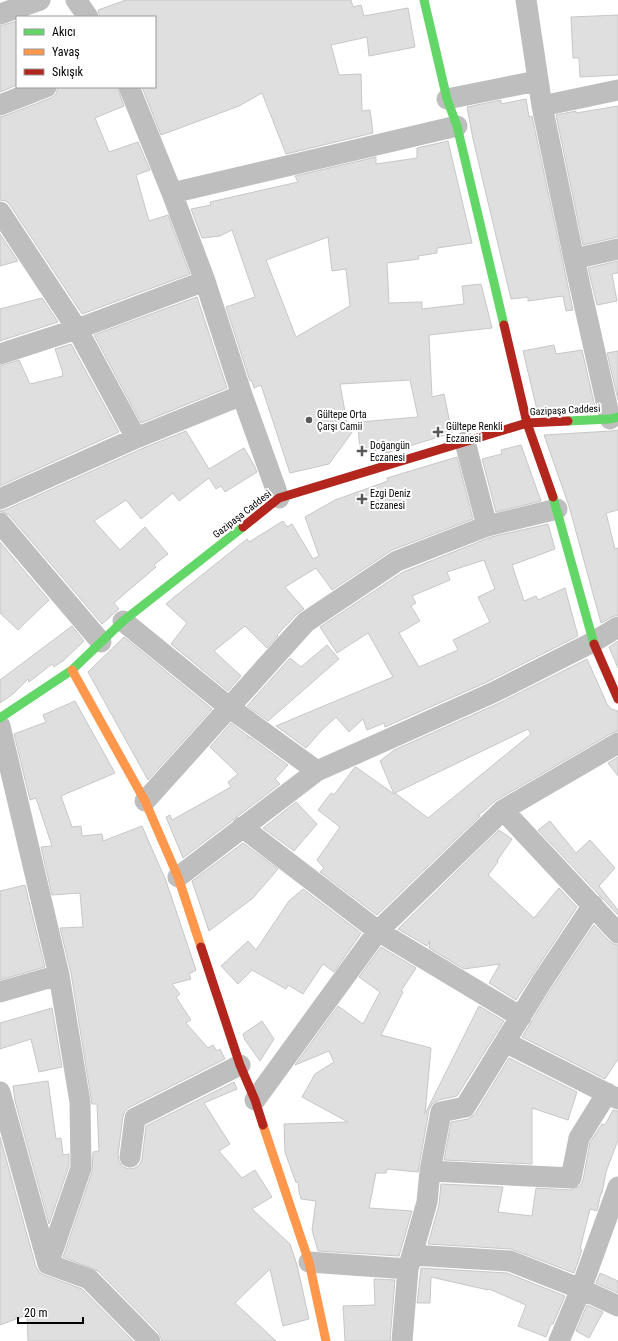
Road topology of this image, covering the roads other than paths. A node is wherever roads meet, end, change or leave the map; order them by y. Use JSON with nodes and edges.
{"nodes":[{"id":1,"x":40,"y":0,"type":"edge"},
{"id":2,"x":76,"y":0,"type":"edge"},
{"id":3,"x":424,"y":0,"type":"edge"},
{"id":4,"x":526,"y":0,"type":"edge"},
{"id":5,"x":0,"y":14,"type":"edge"},
{"id":6,"x":87,"y":16,"type":"edge"},
{"id":7,"x":537,"y":81,"type":"junction"},
{"id":8,"x":43,"y":88,"type":"edge"},
{"id":9,"x":128,"y":88,"type":"edge"},
{"id":10,"x":618,"y":90,"type":"edge"},
{"id":11,"x":447,"y":99,"type":"junction"},
{"id":12,"x":0,"y":105,"type":"edge"},
{"id":13,"x":542,"y":106,"type":"junction"},
{"id":14,"x":456,"y":126,"type":"junction"},
{"id":15,"x":172,"y":193,"type":"junction"},
{"id":16,"x":0,"y":212,"type":"edge"},
{"id":17,"x":618,"y":249,"type":"edge"},
{"id":18,"x":574,"y":259,"type":"junction"},
{"id":19,"x":205,"y":281,"type":"junction"},
{"id":20,"x":77,"y":329,"type":"junction"},
{"id":21,"x":0,"y":354,"type":"edge"},
{"id":22,"x":242,"y":395,"type":"junction"},
{"id":23,"x":614,"y":418,"type":"edge"},
{"id":24,"x":527,"y":423,"type":"junction"},
{"id":25,"x":136,"y":438,"type":"junction"},
{"id":26,"x":465,"y":442,"type":"junction"},
{"id":27,"x":279,"y":498,"type":"junction"},
{"id":28,"x":0,"y":499,"type":"edge"},
{"id":29,"x":557,"y":509,"type":"junction"},
{"id":30,"x":0,"y":523,"type":"edge"},
{"id":31,"x":487,"y":526,"type":"junction"},
{"id":32,"x":123,"y":621,"type":"junction"},
{"id":33,"x":618,"y":627,"type":"edge"},
{"id":34,"x":101,"y":642,"type":"junction"},
{"id":35,"x":593,"y":642,"type":"junction"},
{"id":36,"x":72,"y":670,"type":"junction"},
{"id":37,"x":618,"y":699,"type":"edge"},
{"id":38,"x":230,"y":708,"type":"junction"},
{"id":39,"x":0,"y":718,"type":"edge"},
{"id":40,"x":0,"y":726,"type":"edge"},
{"id":41,"x":618,"y":743,"type":"edge"},
{"id":42,"x":317,"y":771,"type":"junction"},
{"id":43,"x":145,"y":801,"type":"junction"},
{"id":44,"x":503,"y":810,"type":"junction"},
{"id":45,"x":242,"y":827,"type":"junction"},
{"id":46,"x":178,"y":877,"type":"junction"},
{"id":47,"x":593,"y":905,"type":"junction"},
{"id":48,"x":378,"y":931,"type":"junction"},
{"id":49,"x":618,"y":933,"type":"edge"},
{"id":50,"x":59,"y":975,"type":"junction"},
{"id":51,"x":0,"y":992,"type":"edge"},
{"id":52,"x":521,"y":1017,"type":"junction"},
{"id":53,"x":505,"y":1042,"type":"junction"},
{"id":54,"x":240,"y":1065,"type":"junction"},
{"id":55,"x":0,"y":1092,"type":"edge"},
{"id":56,"x":612,"y":1096,"type":"edge"},
{"id":57,"x":255,"y":1100,"type":"junction"},
{"id":58,"x":130,"y":1157,"type":"dead end"},
{"id":59,"x":430,"y":1171,"type":"junction"},
{"id":60,"x":618,"y":1187,"type":"edge"},
{"id":61,"x":309,"y":1262,"type":"junction"},
{"id":62,"x":410,"y":1262,"type":"junction"},
{"id":63,"x":48,"y":1264,"type":"junction"},
{"id":64,"x":582,"y":1290,"type":"junction"},
{"id":65,"x":618,"y":1306,"type":"edge"},
{"id":66,"x":150,"y":1341,"type":"edge"},
{"id":67,"x":326,"y":1341,"type":"edge"},
{"id":68,"x":402,"y":1341,"type":"edge"},
{"id":69,"x":559,"y":1341,"type":"edge"}],
"edges":[{"from":1,"to":5,"type":"street"},
{"from":2,"to":6,"type":"street"},
{"from":3,"to":11,"type":"street"},
{"from":4,"to":7,"type":"street"},
{"from":7,"to":11,"type":"street"},
{"from":7,"to":13,"type":"street"},
{"from":8,"to":12,"type":"street"},
{"from":9,"to":15,"type":"street"},
{"from":10,"to":13,"type":"street"},
{"from":11,"to":14,"type":"street"},
{"from":13,"to":18,"type":"street"},
{"from":14,"to":15,"type":"street"},
{"from":14,"to":24,"type":"street"},
{"from":15,"to":19,"type":"street"},
{"from":16,"to":20,"type":"street"},
{"from":17,"to":18,"type":"street"},
{"from":18,"to":23,"type":"street"},
{"from":19,"to":20,"type":"street"},
{"from":19,"to":22,"type":"street"},
{"from":20,"to":21,"type":"street"},
{"from":20,"to":25,"type":"street"},
{"from":22,"to":25,"type":"street"},
{"from":22,"to":27,"type":"street"},
{"from":23,"to":24,"type":"street","name":"Gazipaşa Caddesi"},
{"from":24,"to":26,"type":"street","name":"Gazipaşa Caddesi"},
{"from":24,"to":29,"type":"street"},
{"from":25,"to":28,"type":"street"},
{"from":26,"to":27,"type":"street","name":"Gazipaşa Caddesi"},
{"from":26,"to":31,"type":"street"},
{"from":27,"to":32,"type":"street","name":"Gazipaşa Caddesi"},
{"from":29,"to":31,"type":"street"},
{"from":29,"to":35,"type":"street"},
{"from":30,"to":34,"type":"street"},
{"from":31,"to":38,"type":"street"},
{"from":32,"to":34,"type":"street","name":"Gazipaşa Caddesi"},
{"from":32,"to":38,"type":"street"},
{"from":33,"to":35,"type":"street"},
{"from":34,"to":36,"type":"street","name":"Gazipaşa Caddesi"},
{"from":35,"to":37,"type":"street"},
{"from":35,"to":42,"type":"street"},
{"from":36,"to":39,"type":"street","name":"Gazipaşa Caddesi"},
{"from":36,"to":43,"type":"street"},
{"from":38,"to":42,"type":"street"},
{"from":38,"to":43,"type":"street"},
{"from":40,"to":50,"type":"street"},
{"from":41,"to":44,"type":"street"},
{"from":42,"to":45,"type":"street"},
{"from":43,"to":46,"type":"street"},
{"from":44,"to":47,"type":"street"},
{"from":44,"to":48,"type":"street"},
{"from":45,"to":46,"type":"street"},
{"from":45,"to":48,"type":"street"},
{"from":46,"to":54,"type":"street"},
{"from":47,"to":49,"type":"street"},
{"from":47,"to":52,"type":"street"},
{"from":48,"to":52,"type":"street"},
{"from":48,"to":57,"type":"street"},
{"from":50,"to":51,"type":"street"},
{"from":50,"to":63,"type":"street"},
{"from":52,"to":53,"type":"street"},
{"from":53,"to":56,"type":"street"},
{"from":53,"to":59,"type":"street"},
{"from":54,"to":57,"type":"street"},
{"from":54,"to":58,"type":"street"},
{"from":55,"to":63,"type":"street"},
{"from":56,"to":59,"type":"street"},
{"from":57,"to":61,"type":"street"},
{"from":59,"to":62,"type":"street"},
{"from":60,"to":64,"type":"street"},
{"from":61,"to":62,"type":"street"},
{"from":61,"to":67,"type":"street"},
{"from":62,"to":64,"type":"street"},
{"from":62,"to":68,"type":"street"},
{"from":63,"to":66,"type":"street"},
{"from":64,"to":65,"type":"street"},
{"from":64,"to":69,"type":"street"}]}
